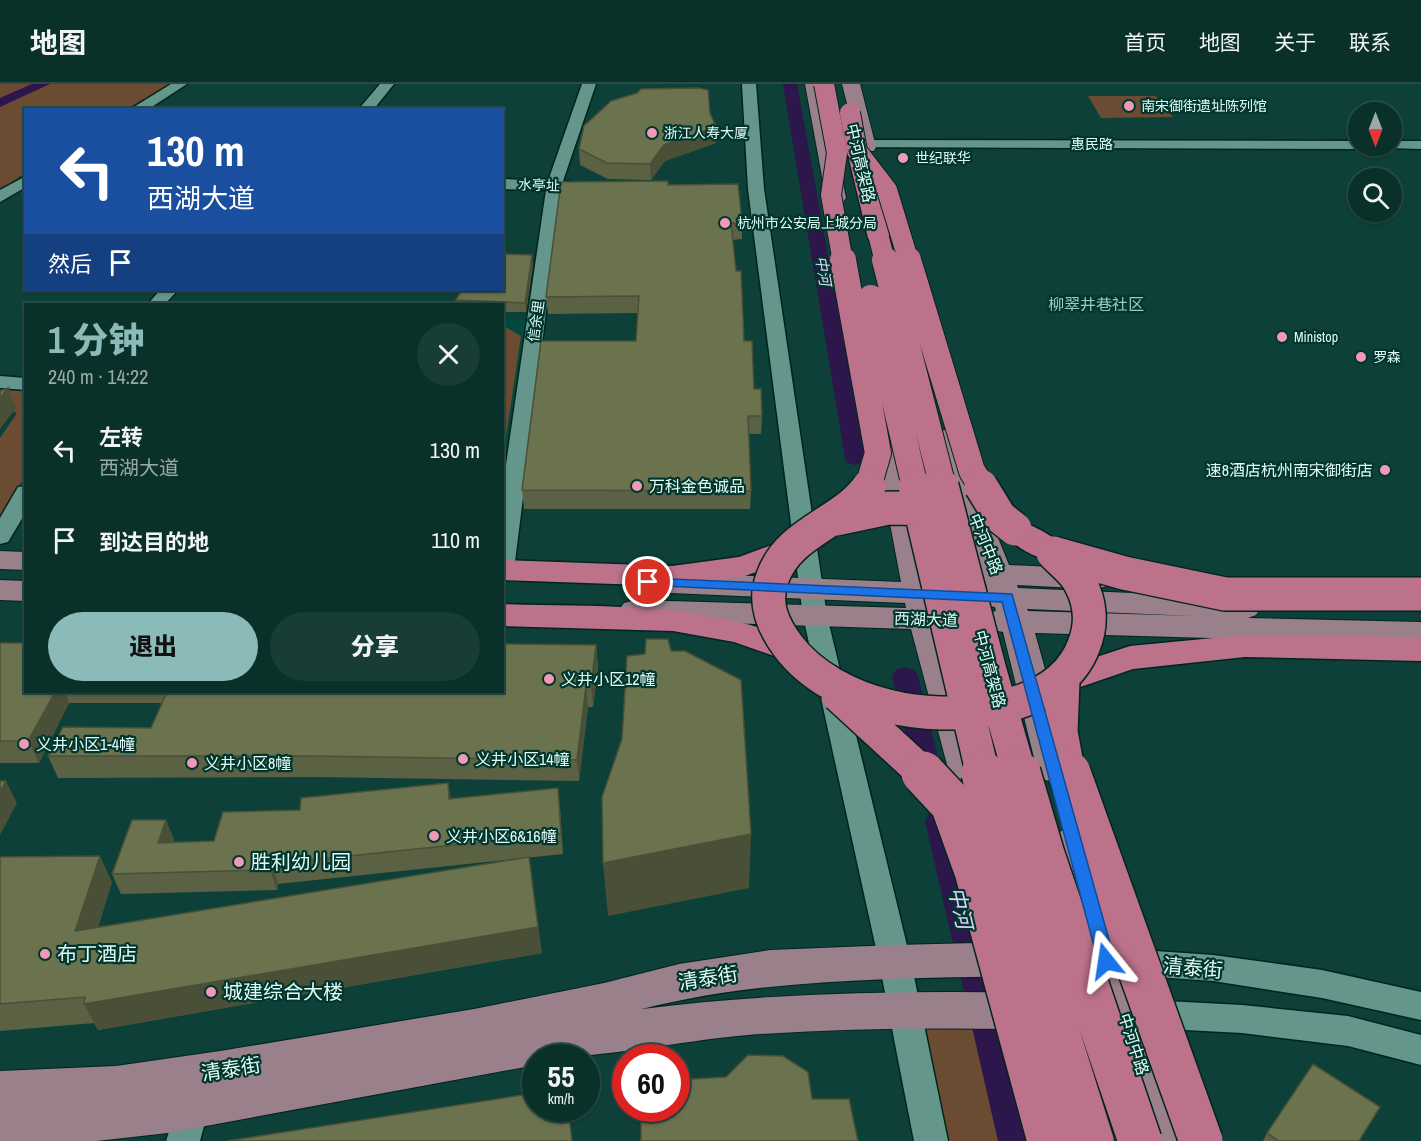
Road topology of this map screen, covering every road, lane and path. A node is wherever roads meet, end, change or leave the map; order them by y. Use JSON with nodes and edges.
{"nodes":[{"id":1,"x":180,"y":84,"type":"edge"},
{"id":2,"x":387,"y":84,"type":"edge"},
{"id":3,"x":589,"y":84,"type":"edge"},
{"id":4,"x":749,"y":84,"type":"edge"},
{"id":5,"x":814,"y":84,"type":"edge"},
{"id":6,"x":824,"y":84,"type":"edge"},
{"id":7,"x":845,"y":84,"type":"edge"},
{"id":8,"x":851,"y":84,"type":"edge"},
{"id":9,"x":139,"y":108,"type":"edge"},
{"id":10,"x":367,"y":108,"type":"edge"},
{"id":11,"x":1348,"y":145,"type":"edge"},
{"id":12,"x":1402,"y":145,"type":"edge"},
{"id":13,"x":1421,"y":145,"type":"edge"},
{"id":14,"x":846,"y":148,"type":"junction"},
{"id":15,"x":24,"y":182,"type":"edge"},
{"id":16,"x":504,"y":184,"type":"edge"},
{"id":17,"x":554,"y":186,"type":"junction"},
{"id":18,"x":590,"y":187,"type":"edge"},
{"id":19,"x":12,"y":193,"type":"edge"},
{"id":20,"x":168,"y":291,"type":"edge"},
{"id":21,"x":157,"y":303,"type":"edge"},
{"id":22,"x":0,"y":382,"type":"edge"},
{"id":23,"x":24,"y":384,"type":"edge"},
{"id":24,"x":24,"y":495,"type":"edge"},
{"id":25,"x":832,"y":520,"type":"junction"},
{"id":26,"x":1015,"y":529,"type":"junction"},
{"id":27,"x":0,"y":537,"type":"edge"},
{"id":28,"x":791,"y":548,"type":"junction"},
{"id":29,"x":1053,"y":553,"type":"junction"},
{"id":30,"x":0,"y":560,"type":"edge"},
{"id":31,"x":24,"y":561,"type":"edge"},
{"id":32,"x":504,"y":562,"type":"edge"},
{"id":33,"x":504,"y":570,"type":"edge"},
{"id":34,"x":504,"y":570,"type":"edge"},
{"id":35,"x":0,"y":590,"type":"edge"},
{"id":36,"x":24,"y":591,"type":"edge"},
{"id":37,"x":1421,"y":595,"type":"edge"},
{"id":38,"x":1007,"y":598,"type":"junction"},
{"id":39,"x":813,"y":602,"type":"junction"},
{"id":40,"x":504,"y":606,"type":"edge"},
{"id":41,"x":922,"y":606,"type":"junction"},
{"id":42,"x":1421,"y":610,"type":"edge"},
{"id":43,"x":504,"y":615,"type":"edge"},
{"id":44,"x":1421,"y":633,"type":"edge"},
{"id":45,"x":1421,"y":649,"type":"edge"},
{"id":46,"x":798,"y":658,"type":"junction"},
{"id":47,"x":1063,"y":681,"type":"junction"},
{"id":48,"x":1006,"y":959,"type":"junction"},
{"id":49,"x":1106,"y":961,"type":"junction"},
{"id":50,"x":909,"y":962,"type":"junction"},
{"id":51,"x":1421,"y":1006,"type":"edge"},
{"id":52,"x":917,"y":1010,"type":"junction"},
{"id":53,"x":1018,"y":1010,"type":"junction"},
{"id":54,"x":1124,"y":1013,"type":"junction"},
{"id":55,"x":1421,"y":1050,"type":"edge"},
{"id":56,"x":0,"y":1092,"type":"edge"},
{"id":57,"x":188,"y":1125,"type":"edge"},
{"id":58,"x":0,"y":1128,"type":"edge"},
{"id":59,"x":931,"y":1141,"type":"edge"},
{"id":60,"x":1049,"y":1141,"type":"edge"},
{"id":61,"x":1071,"y":1141,"type":"edge"},
{"id":62,"x":1092,"y":1141,"type":"edge"},
{"id":63,"x":1140,"y":1141,"type":"edge"},
{"id":64,"x":1166,"y":1141,"type":"edge"},
{"id":65,"x":1201,"y":1141,"type":"edge"}],
"edges":[{"from":1,"to":9,"type":"street"},
{"from":2,"to":10,"type":"street"},
{"from":3,"to":17,"type":"street","name":"信余里"},
{"from":4,"to":39,"type":"street"},
{"from":5,"to":14,"type":"main road","name":"中河中路"},
{"from":6,"to":14,"type":"highway","name":"中河高架路","bridge":true},
{"from":7,"to":14,"type":"highway","name":"中河高架路","bridge":true},
{"from":8,"to":14,"type":"main road","name":"中河中路"},
{"from":11,"to":14,"type":"street","name":"惠民路"},
{"from":12,"to":13,"type":"street"},
{"from":14,"to":25,"type":"highway","bridge":true},
{"from":14,"to":26,"type":"highway","bridge":true},
{"from":14,"to":38,"type":"main road","name":"中河中路"},
{"from":14,"to":41,"type":"main road","name":"中河中路"},
{"from":14,"to":62,"type":"highway","name":"中河高架路","bridge":true},
{"from":14,"to":63,"type":"highway","name":"中河高架路","bridge":true},
{"from":15,"to":19,"type":"street"},
{"from":16,"to":17,"type":"street","name":"水亭址"},
{"from":17,"to":18,"type":"street","name":"水亭址"},
{"from":17,"to":32,"type":"street","name":"信余里"},
{"from":20,"to":21,"type":"street"},
{"from":22,"to":23,"type":"street"},
{"from":24,"to":27,"type":"street"},
{"from":25,"to":26,"type":"highway","bridge":true},
{"from":25,"to":28,"type":"highway","bridge":true},
{"from":26,"to":29,"type":"highway"},
{"from":28,"to":33,"type":"highway"},
{"from":28,"to":46,"type":"highway","bridge":true},
{"from":29,"to":37,"type":"highway","bridge":true},
{"from":29,"to":47,"type":"highway","bridge":true},
{"from":30,"to":31,"type":"main road"},
{"from":34,"to":39,"type":"main road","name":"西湖大道"},
{"from":35,"to":36,"type":"main road"},
{"from":37,"to":38,"type":"main road"},
{"from":38,"to":41,"type":"main road","name":"西湖大道"},
{"from":38,"to":42,"type":"main road"},
{"from":38,"to":44,"type":"main road","name":"西湖大道"},
{"from":38,"to":49,"type":"main road","name":"中河中路"},
{"from":39,"to":40,"type":"main road","name":"西湖大道"},
{"from":39,"to":41,"type":"main road","name":"西湖大道"},
{"from":39,"to":50,"type":"street"},
{"from":41,"to":48,"type":"main road","name":"中河中路"},
{"from":43,"to":46,"type":"highway"},
{"from":45,"to":47,"type":"highway"},
{"from":46,"to":47,"type":"highway","bridge":true},
{"from":46,"to":60,"type":"highway","bridge":true},
{"from":47,"to":65,"type":"highway","bridge":true},
{"from":48,"to":49,"type":"main road","name":"清泰街"},
{"from":48,"to":50,"type":"main road","name":"清泰街"},
{"from":48,"to":53,"type":"main road","name":"中河中路"},
{"from":49,"to":51,"type":"street","name":"清泰街"},
{"from":49,"to":54,"type":"main road","name":"中河中路"},
{"from":50,"to":52,"type":"street"},
{"from":50,"to":56,"type":"main road","name":"清泰街"},
{"from":52,"to":53,"type":"main road","name":"清泰街"},
{"from":52,"to":57,"type":"main road","name":"清泰街"},
{"from":52,"to":59,"type":"street"},
{"from":53,"to":54,"type":"main road","name":"清泰街"},
{"from":53,"to":61,"type":"main road","name":"中河中路"},
{"from":54,"to":55,"type":"street","name":"清泰街"},
{"from":54,"to":64,"type":"main road","name":"中河中路"},
{"from":57,"to":58,"type":"main road","name":"清泰街"}]}
